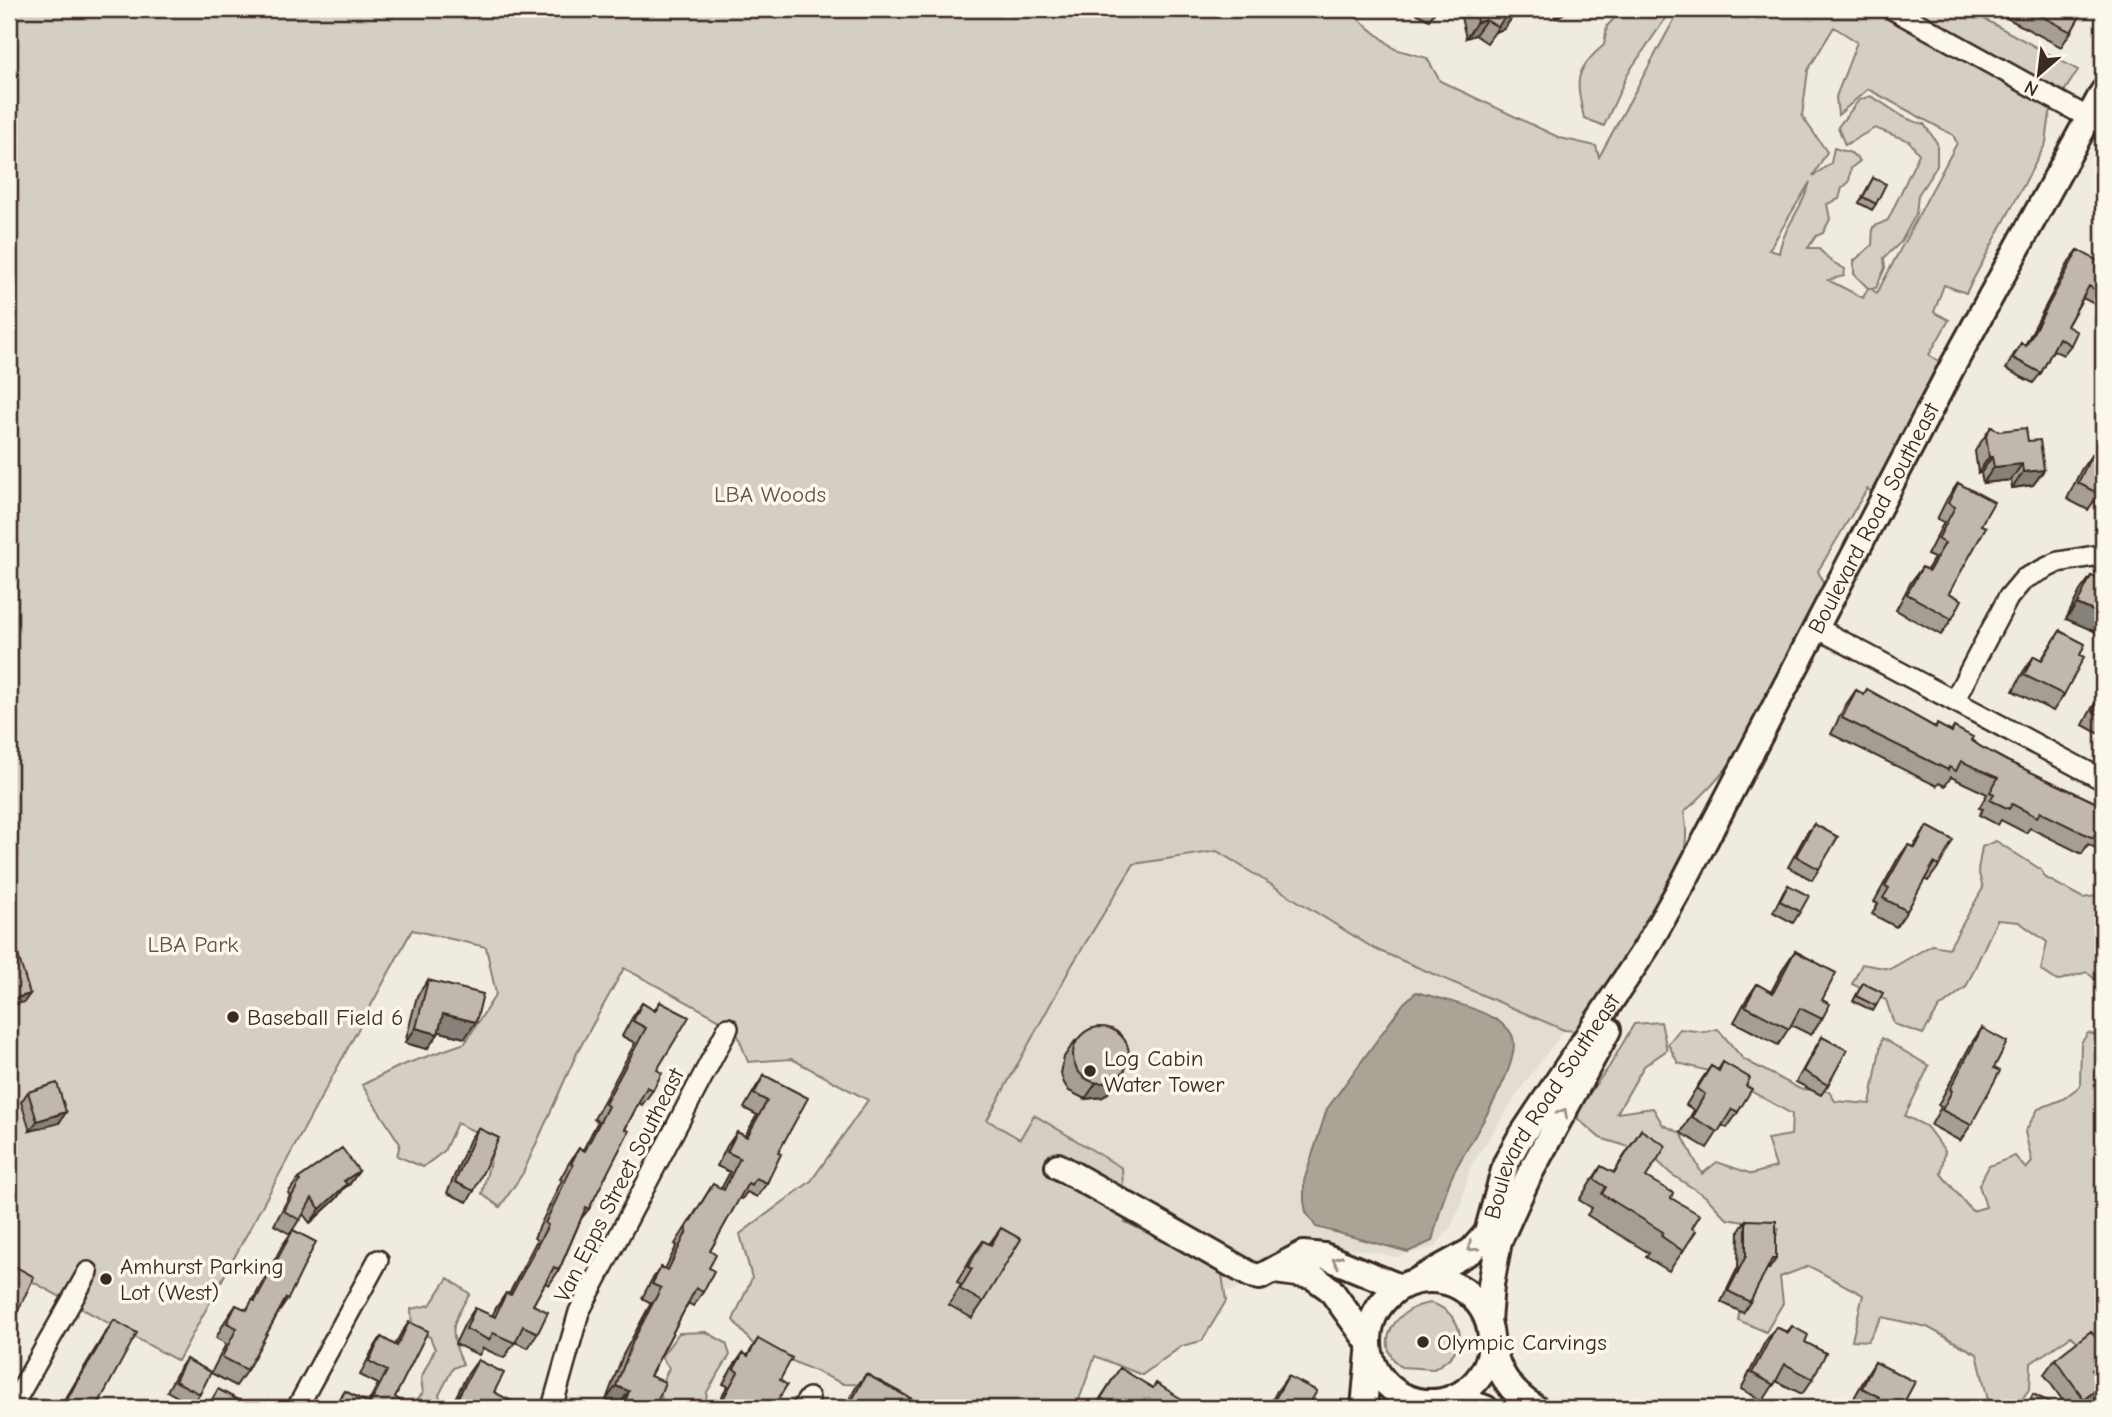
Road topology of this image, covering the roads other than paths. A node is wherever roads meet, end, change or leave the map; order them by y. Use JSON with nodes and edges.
{"nodes":[{"id":1,"x":1892,"y":9,"type":"edge"},
{"id":2,"x":2103,"y":92,"type":"edge"},
{"id":3,"x":2089,"y":118,"type":"junction"},
{"id":4,"x":2103,"y":558,"type":"edge"},
{"id":5,"x":1815,"y":627,"type":"junction"},
{"id":6,"x":1954,"y":702,"type":"junction"},
{"id":7,"x":2103,"y":780,"type":"edge"},
{"id":8,"x":1646,"y":948,"type":"junction"},
{"id":9,"x":729,"y":1028,"type":"dead end"},
{"id":10,"x":1058,"y":1166,"type":"dead end"},
{"id":11,"x":378,"y":1260,"type":"dead end"},
{"id":12,"x":1275,"y":1271,"type":"junction"},
{"id":13,"x":88,"y":1272,"type":"dead end"},
{"id":14,"x":1409,"y":1284,"type":"junction"},
{"id":15,"x":1489,"y":1326,"type":"junction"},
{"id":16,"x":1369,"y":1346,"type":"junction"},
{"id":17,"x":1454,"y":1397,"type":"junction"},
{"id":18,"x":1422,"y":1405,"type":"edge"},
{"id":19,"x":11,"y":1408,"type":"edge"},
{"id":20,"x":298,"y":1408,"type":"edge"},
{"id":21,"x":552,"y":1408,"type":"edge"},
{"id":22,"x":1364,"y":1408,"type":"edge"},
{"id":23,"x":1485,"y":1408,"type":"edge"},
{"id":24,"x":1536,"y":1408,"type":"edge"}],
"edges":[{"from":1,"to":3,"type":"street"},
{"from":2,"to":3,"type":"street","name":"Boulevard Road Southeast"},
{"from":3,"to":5,"type":"street","name":"Boulevard Road Southeast"},
{"from":4,"to":6,"type":"street"},
{"from":5,"to":6,"type":"street"},
{"from":5,"to":8,"type":"street","name":"Boulevard Road Southeast"},
{"from":6,"to":7,"type":"street"},
{"from":8,"to":14,"type":"street","name":"Boulevard Road Southeast","one_way":true},
{"from":15,"to":8,"type":"street","name":"Boulevard Road Southeast","one_way":true},
{"from":9,"to":21,"type":"street","name":"Van Epps Street Southeast"},
{"from":10,"to":12,"type":"street"},
{"from":11,"to":20,"type":"street"},
{"from":14,"to":12,"type":"street","one_way":true},
{"from":12,"to":16,"type":"street"},
{"from":13,"to":19,"type":"street"},
{"from":14,"to":15,"type":"street"},
{"from":14,"to":16,"type":"street"},
{"from":15,"to":17,"type":"street"},
{"from":15,"to":24,"type":"street"},
{"from":16,"to":18,"type":"street"},
{"from":16,"to":22,"type":"street"},
{"from":17,"to":18,"type":"street"},
{"from":17,"to":23,"type":"street"}]}
